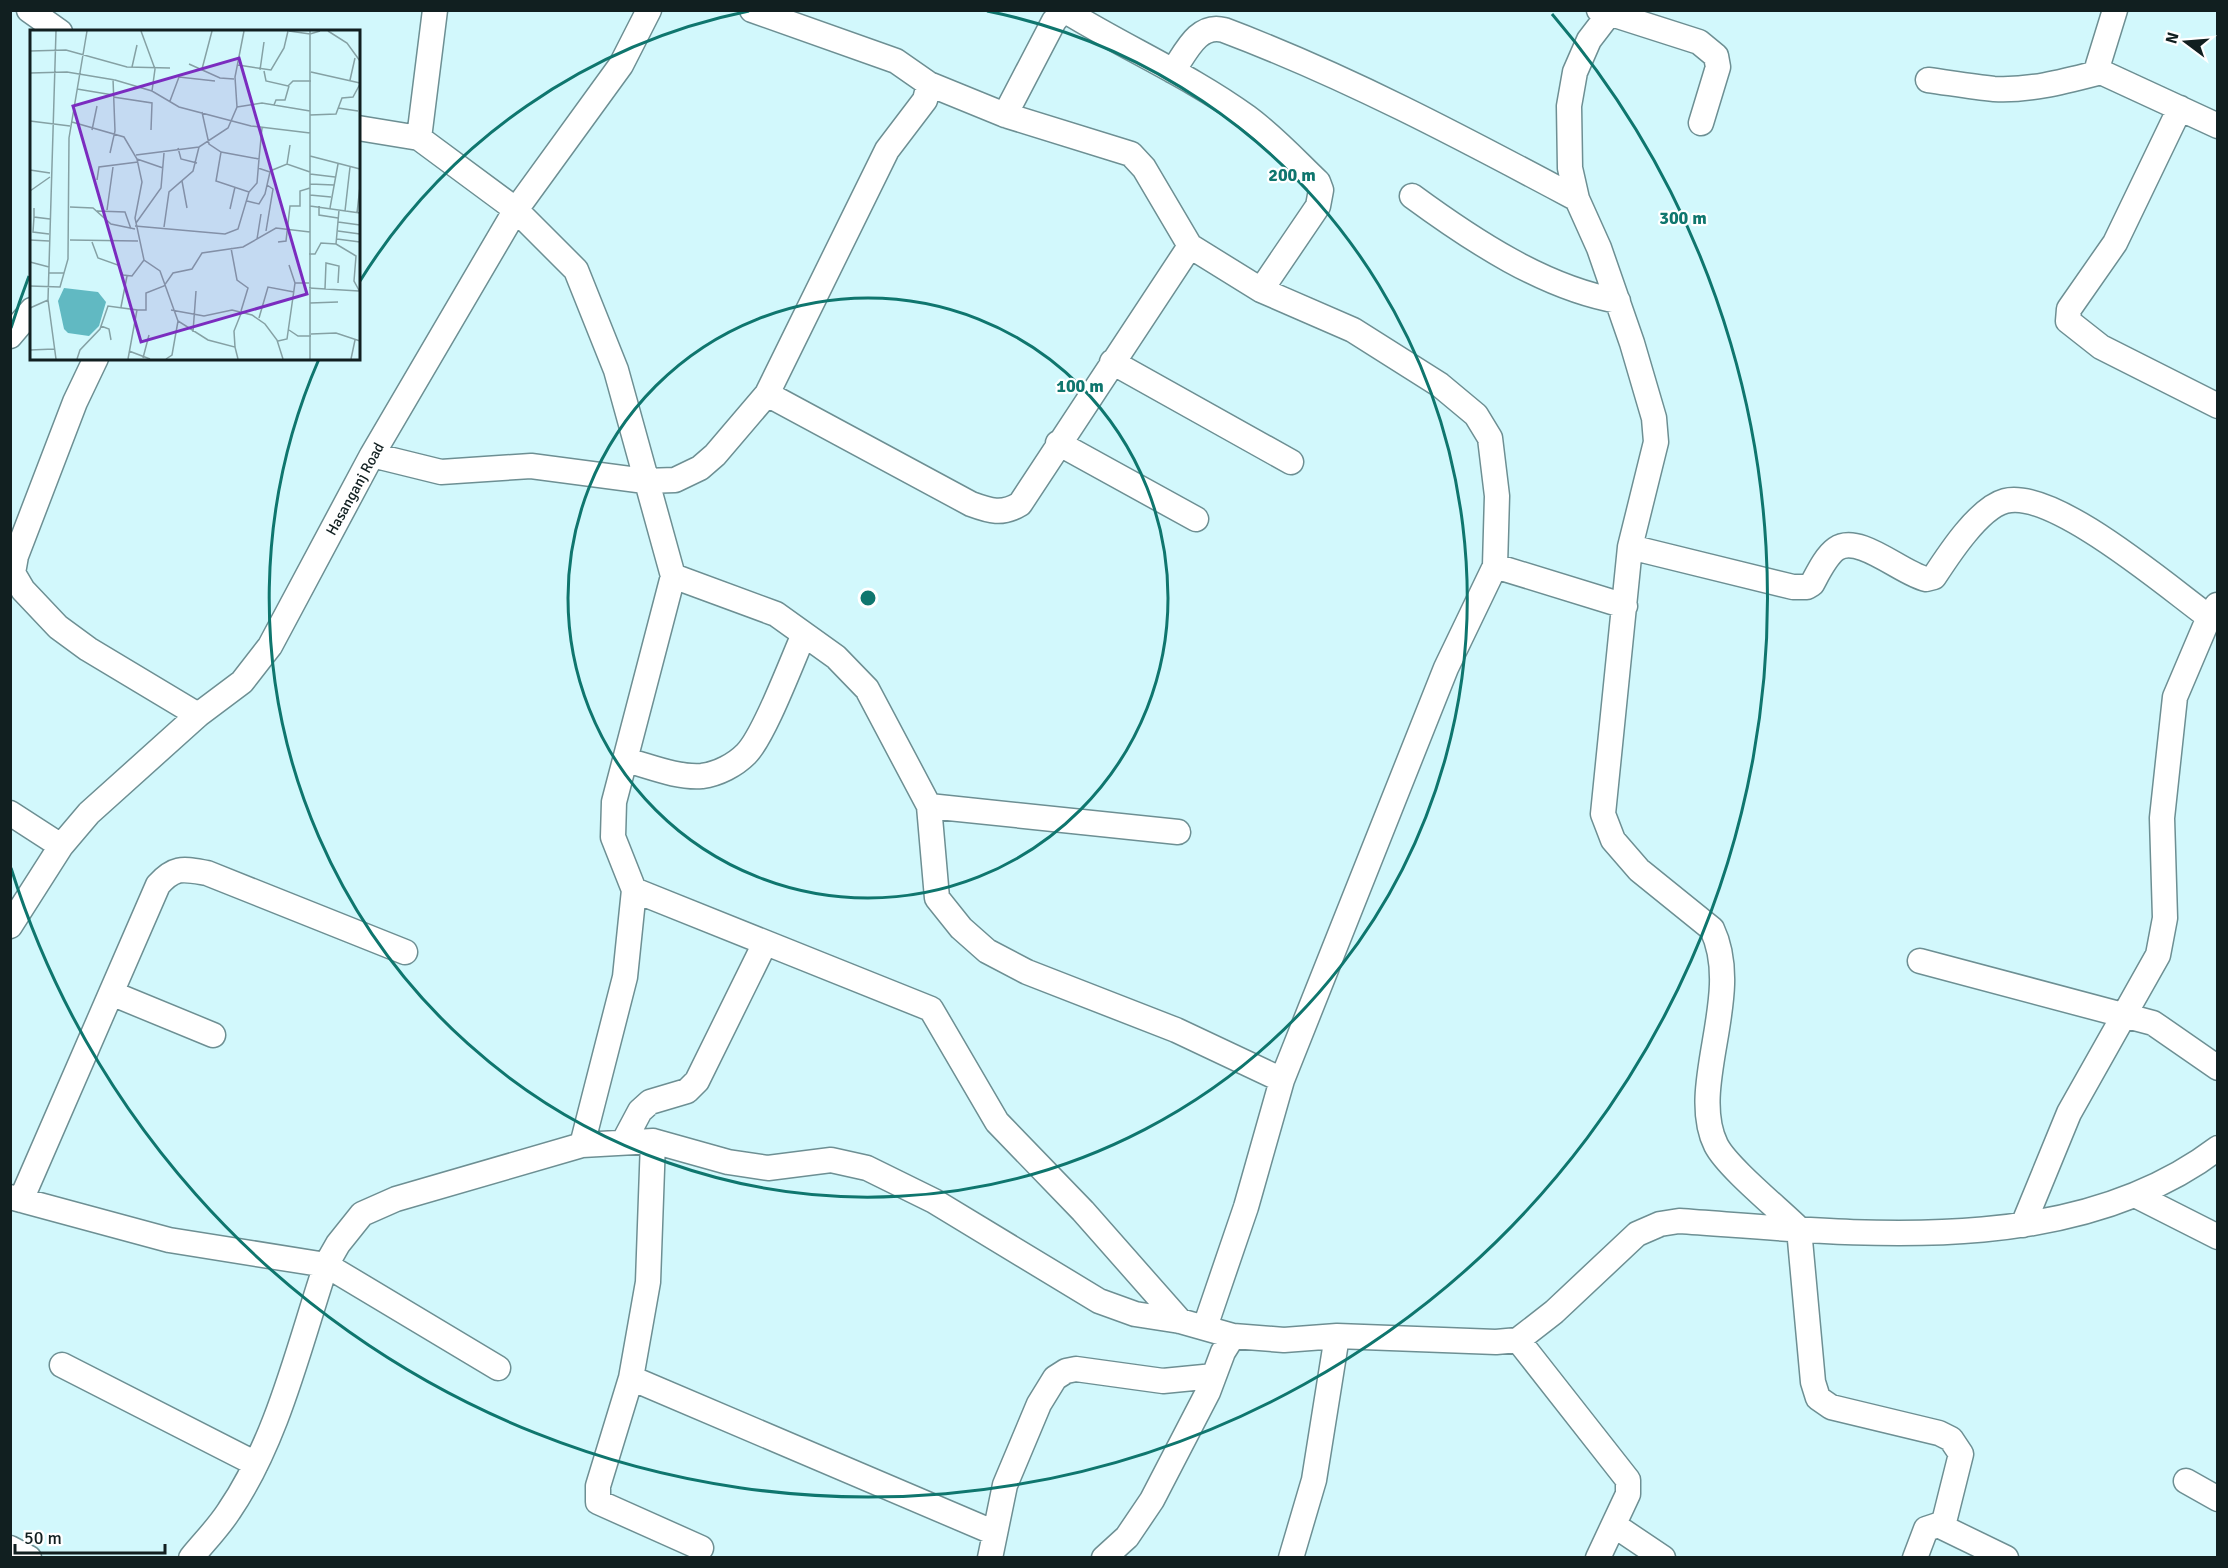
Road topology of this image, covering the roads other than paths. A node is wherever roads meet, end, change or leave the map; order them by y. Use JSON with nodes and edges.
{"nodes":[{"id":1,"x":29,"y":10,"type":"edge"},
{"id":2,"x":435,"y":10,"type":"edge"},
{"id":3,"x":649,"y":10,"type":"edge"},
{"id":4,"x":752,"y":10,"type":"edge"},
{"id":5,"x":2115,"y":10,"type":"edge"},
{"id":6,"x":1060,"y":12,"type":"edge"},
{"id":7,"x":1607,"y":12,"type":"edge"},
{"id":8,"x":60,"y":23,"type":"edge"},
{"id":9,"x":1173,"y":70,"type":"junction"},
{"id":10,"x":2101,"y":72,"type":"junction"},
{"id":11,"x":1928,"y":80,"type":"dead end"},
{"id":12,"x":930,"y":84,"type":"junction"},
{"id":13,"x":2180,"y":108,"type":"junction"},
{"id":14,"x":1005,"y":115,"type":"junction"},
{"id":15,"x":1701,"y":123,"type":"dead end"},
{"id":16,"x":2217,"y":126,"type":"edge"},
{"id":17,"x":360,"y":128,"type":"edge"},
{"id":18,"x":420,"y":138,"type":"junction"},
{"id":19,"x":1412,"y":196,"type":"dead end"},
{"id":20,"x":1576,"y":199,"type":"junction"},
{"id":21,"x":515,"y":211,"type":"junction"},
{"id":22,"x":1190,"y":246,"type":"junction"},
{"id":23,"x":1261,"y":290,"type":"junction"},
{"id":24,"x":1618,"y":301,"type":"junction"},
{"id":25,"x":30,"y":312,"type":"edge"},
{"id":26,"x":10,"y":336,"type":"edge"},
{"id":27,"x":95,"y":360,"type":"edge"},
{"id":28,"x":1112,"y":362,"type":"junction"},
{"id":29,"x":767,"y":394,"type":"junction"},
{"id":30,"x":2217,"y":406,"type":"edge"},
{"id":31,"x":1058,"y":443,"type":"junction"},
{"id":32,"x":372,"y":455,"type":"junction"},
{"id":33,"x":1291,"y":462,"type":"dead end"},
{"id":34,"x":645,"y":481,"type":"junction"},
{"id":35,"x":1197,"y":519,"type":"dead end"},
{"id":36,"x":1630,"y":547,"type":"junction"},
{"id":37,"x":1495,"y":566,"type":"junction"},
{"id":38,"x":673,"y":576,"type":"junction"},
{"id":39,"x":1625,"y":606,"type":"junction"},
{"id":40,"x":2215,"y":610,"type":"edge"},
{"id":41,"x":804,"y":634,"type":"junction"},
{"id":42,"x":198,"y":715,"type":"junction"},
{"id":43,"x":626,"y":760,"type":"junction"},
{"id":44,"x":928,"y":806,"type":"junction"},
{"id":45,"x":10,"y":813,"type":"edge"},
{"id":46,"x":1178,"y":832,"type":"dead end"},
{"id":47,"x":61,"y":846,"type":"junction"},
{"id":48,"x":634,"y":890,"type":"junction"},
{"id":49,"x":10,"y":926,"type":"edge"},
{"id":50,"x":765,"y":943,"type":"junction"},
{"id":51,"x":405,"y":952,"type":"dead end"},
{"id":52,"x":1920,"y":961,"type":"dead end"},
{"id":53,"x":111,"y":993,"type":"junction"},
{"id":54,"x":2127,"y":1014,"type":"junction"},
{"id":55,"x":213,"y":1035,"type":"dead end"},
{"id":56,"x":2217,"y":1068,"type":"edge"},
{"id":57,"x":1282,"y":1080,"type":"junction"},
{"id":58,"x":624,"y":1141,"type":"junction"},
{"id":59,"x":653,"y":1141,"type":"junction"},
{"id":60,"x":582,"y":1145,"type":"junction"},
{"id":61,"x":2217,"y":1148,"type":"edge"},
{"id":62,"x":2135,"y":1195,"type":"junction"},
{"id":63,"x":16,"y":1199,"type":"edge"},
{"id":64,"x":2023,"y":1225,"type":"junction"},
{"id":65,"x":1799,"y":1229,"type":"junction"},
{"id":66,"x":2217,"y":1237,"type":"edge"},
{"id":67,"x":326,"y":1265,"type":"junction"},
{"id":68,"x":1180,"y":1321,"type":"junction"},
{"id":69,"x":1205,"y":1327,"type":"junction"},
{"id":70,"x":1233,"y":1336,"type":"junction"},
{"id":71,"x":1337,"y":1336,"type":"junction"},
{"id":72,"x":1518,"y":1340,"type":"junction"},
{"id":73,"x":62,"y":1365,"type":"dead end"},
{"id":74,"x":498,"y":1368,"type":"dead end"},
{"id":75,"x":1214,"y":1376,"type":"junction"},
{"id":76,"x":631,"y":1378,"type":"junction"},
{"id":77,"x":256,"y":1464,"type":"junction"},
{"id":78,"x":2186,"y":1481,"type":"dead end"},
{"id":79,"x":2217,"y":1499,"type":"edge"},
{"id":80,"x":1614,"y":1525,"type":"junction"},
{"id":81,"x":1942,"y":1526,"type":"junction"},
{"id":82,"x":995,"y":1533,"type":"junction"},
{"id":83,"x":10,"y":1548,"type":"edge"},
{"id":84,"x":701,"y":1548,"type":"dead end"},
{"id":85,"x":29,"y":1557,"type":"edge"},
{"id":86,"x":191,"y":1557,"type":"edge"},
{"id":87,"x":990,"y":1557,"type":"edge"},
{"id":88,"x":1104,"y":1557,"type":"edge"},
{"id":89,"x":1291,"y":1557,"type":"edge"},
{"id":90,"x":1598,"y":1557,"type":"edge"},
{"id":91,"x":1663,"y":1557,"type":"edge"},
{"id":92,"x":1915,"y":1557,"type":"edge"},
{"id":93,"x":2006,"y":1557,"type":"edge"}],
"edges":[{"from":1,"to":8,"type":"street"},
{"from":2,"to":18,"type":"street"},
{"from":3,"to":21,"type":"street","name":"Hasanganj Road"},
{"from":4,"to":12,"type":"street"},
{"from":5,"to":10,"type":"street"},
{"from":6,"to":9,"type":"street"},
{"from":6,"to":14,"type":"street"},
{"from":7,"to":15,"type":"street"},
{"from":7,"to":20,"type":"street"},
{"from":9,"to":20,"type":"street"},
{"from":9,"to":23,"type":"street"},
{"from":10,"to":11,"type":"street"},
{"from":10,"to":13,"type":"street"},
{"from":12,"to":14,"type":"street"},
{"from":12,"to":29,"type":"street"},
{"from":13,"to":16,"type":"street"},
{"from":13,"to":30,"type":"street"},
{"from":14,"to":22,"type":"street"},
{"from":17,"to":18,"type":"street"},
{"from":18,"to":21,"type":"street"},
{"from":19,"to":24,"type":"street"},
{"from":20,"to":24,"type":"street"},
{"from":21,"to":32,"type":"street","name":"Hasanganj Road"},
{"from":21,"to":34,"type":"street"},
{"from":22,"to":23,"type":"street"},
{"from":22,"to":28,"type":"street"},
{"from":23,"to":37,"type":"street"},
{"from":24,"to":36,"type":"street"},
{"from":25,"to":26,"type":"street"},
{"from":27,"to":42,"type":"street"},
{"from":28,"to":31,"type":"street"},
{"from":28,"to":33,"type":"street"},
{"from":29,"to":31,"type":"street"},
{"from":29,"to":34,"type":"street"},
{"from":31,"to":35,"type":"street"},
{"from":32,"to":34,"type":"street"},
{"from":32,"to":42,"type":"street","name":"Hasanganj Road"},
{"from":34,"to":38,"type":"street"},
{"from":36,"to":39,"type":"street"},
{"from":36,"to":40,"type":"street"},
{"from":37,"to":39,"type":"street"},
{"from":37,"to":57,"type":"street"},
{"from":38,"to":41,"type":"street"},
{"from":38,"to":43,"type":"street"},
{"from":39,"to":65,"type":"street"},
{"from":40,"to":54,"type":"street"},
{"from":41,"to":43,"type":"street"},
{"from":41,"to":44,"type":"street"},
{"from":42,"to":47,"type":"street","name":"Hasanganj Road"},
{"from":43,"to":48,"type":"street"},
{"from":44,"to":46,"type":"street"},
{"from":44,"to":57,"type":"street"},
{"from":45,"to":47,"type":"street"},
{"from":47,"to":49,"type":"street","name":"Hasanganj Road"},
{"from":48,"to":50,"type":"street"},
{"from":48,"to":60,"type":"street"},
{"from":50,"to":58,"type":"street"},
{"from":50,"to":68,"type":"street"},
{"from":51,"to":53,"type":"street"},
{"from":52,"to":54,"type":"street"},
{"from":53,"to":55,"type":"street"},
{"from":53,"to":63,"type":"street"},
{"from":54,"to":56,"type":"street"},
{"from":54,"to":64,"type":"street"},
{"from":57,"to":69,"type":"street"},
{"from":58,"to":59,"type":"street"},
{"from":58,"to":60,"type":"street"},
{"from":59,"to":68,"type":"street"},
{"from":59,"to":76,"type":"street"},
{"from":60,"to":67,"type":"street"},
{"from":61,"to":62,"type":"street"},
{"from":62,"to":64,"type":"street"},
{"from":62,"to":66,"type":"street"},
{"from":63,"to":67,"type":"street"},
{"from":64,"to":65,"type":"street"},
{"from":65,"to":72,"type":"street"},
{"from":65,"to":81,"type":"street"},
{"from":67,"to":74,"type":"street"},
{"from":67,"to":77,"type":"street"},
{"from":68,"to":69,"type":"street"},
{"from":69,"to":70,"type":"street"},
{"from":70,"to":71,"type":"street"},
{"from":70,"to":75,"type":"street"},
{"from":71,"to":72,"type":"street"},
{"from":71,"to":89,"type":"street"},
{"from":72,"to":80,"type":"street"},
{"from":73,"to":77,"type":"street"},
{"from":75,"to":82,"type":"street"},
{"from":75,"to":88,"type":"street"},
{"from":76,"to":82,"type":"street"},
{"from":76,"to":84,"type":"street"},
{"from":77,"to":86,"type":"street"},
{"from":78,"to":79,"type":"street"},
{"from":80,"to":90,"type":"street"},
{"from":80,"to":91,"type":"street"},
{"from":81,"to":92,"type":"street"},
{"from":81,"to":93,"type":"street"},
{"from":82,"to":87,"type":"street"},
{"from":83,"to":85,"type":"street"}]}
